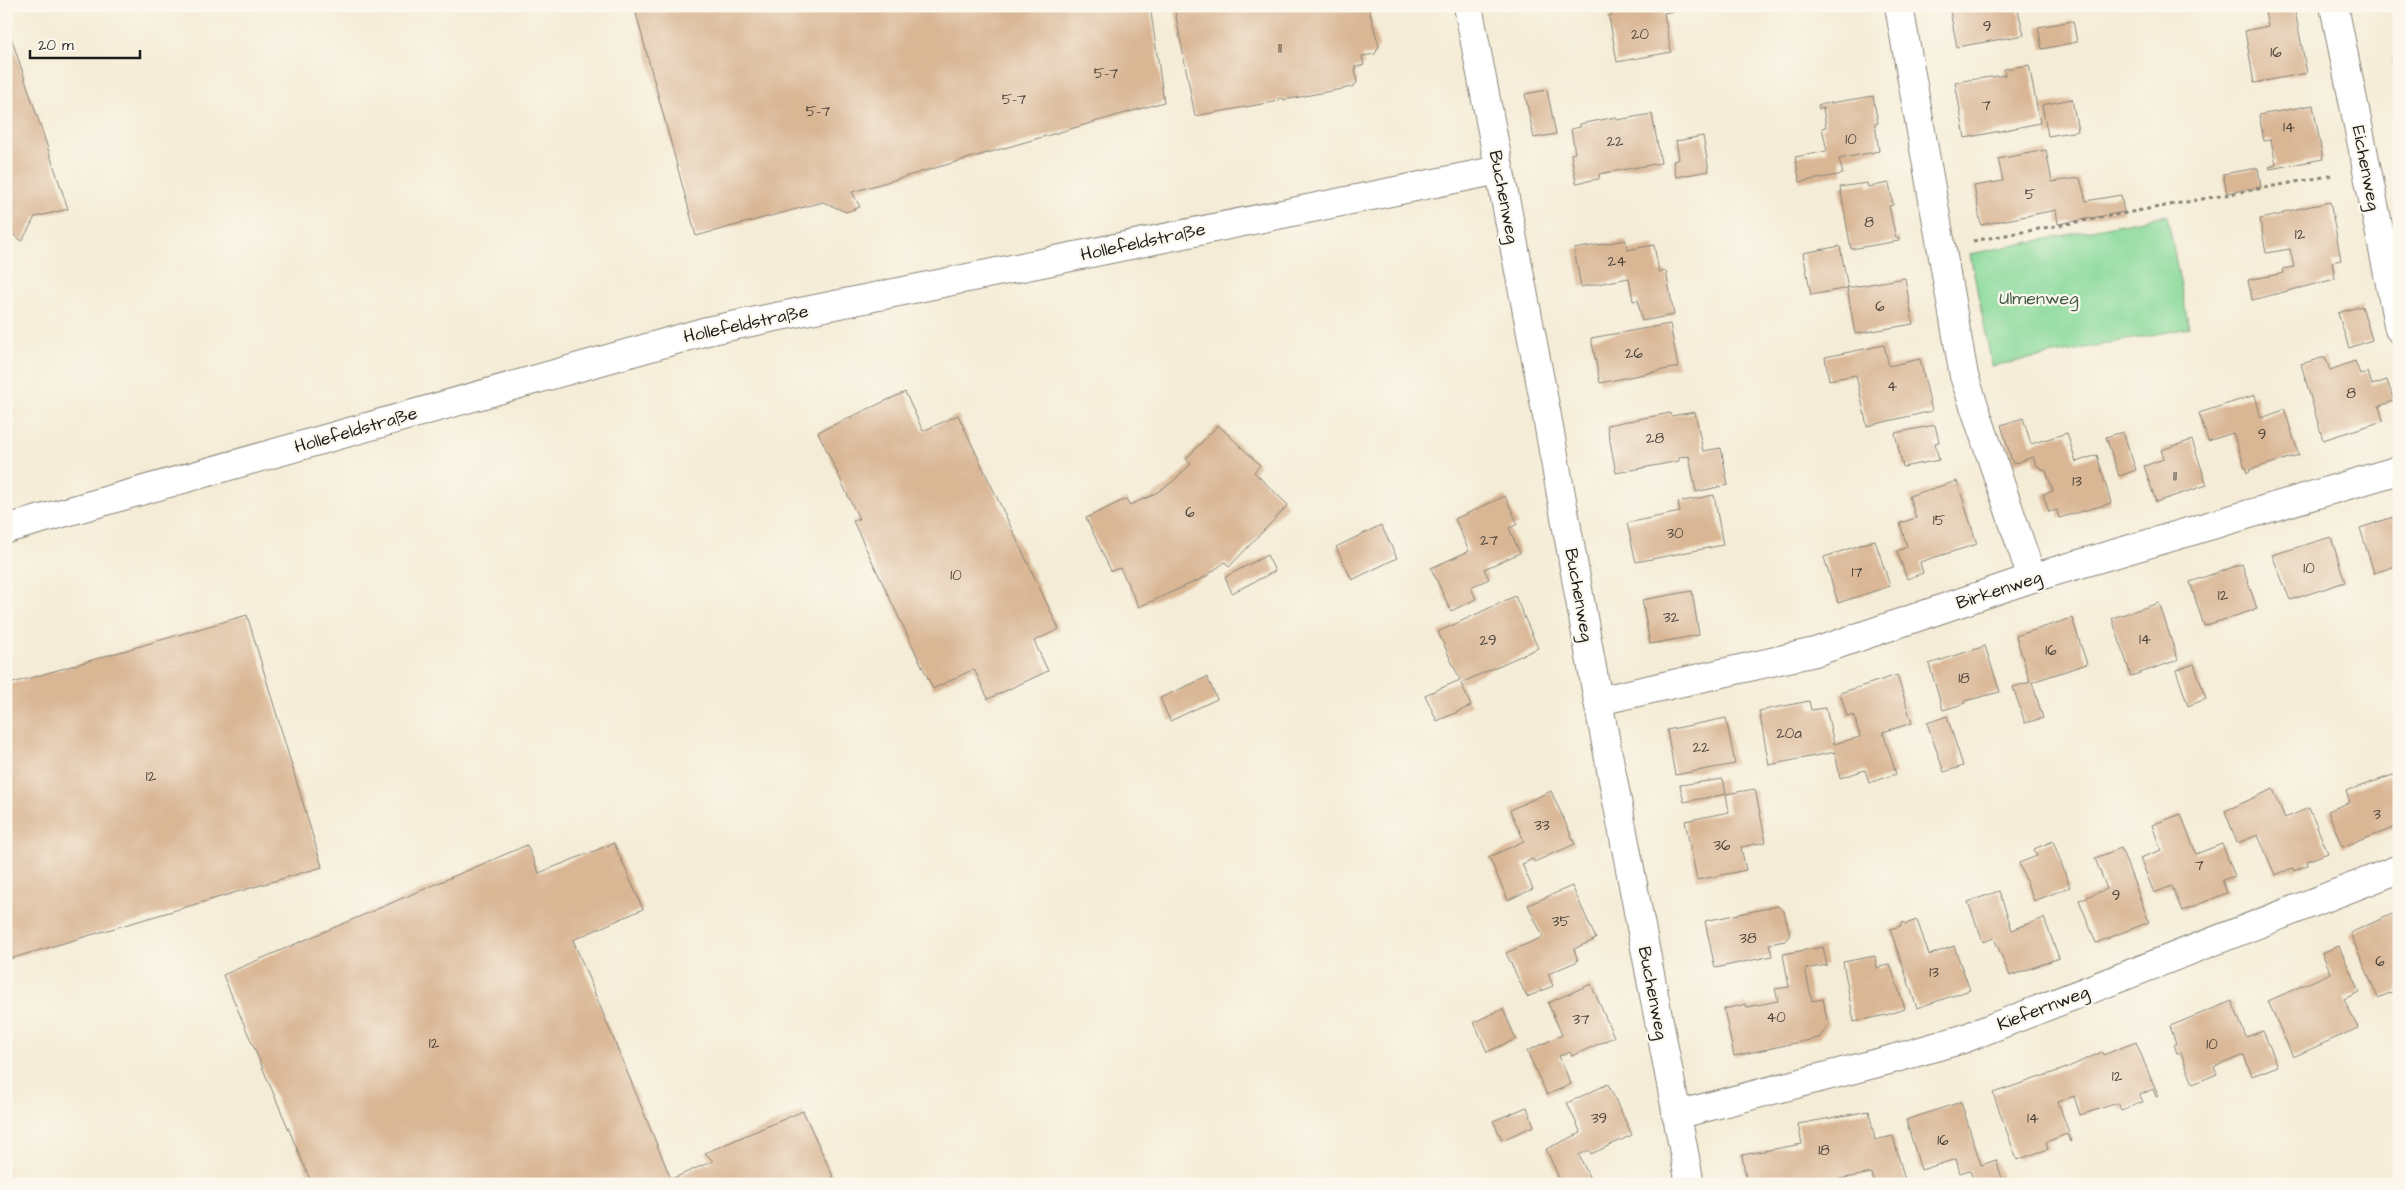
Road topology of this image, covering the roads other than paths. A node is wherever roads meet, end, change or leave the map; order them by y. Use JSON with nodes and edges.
{"nodes":[{"id":1,"x":1468,"y":6,"type":"edge"},
{"id":2,"x":1899,"y":6,"type":"edge"},
{"id":3,"x":2334,"y":6,"type":"edge"},
{"id":4,"x":1499,"y":170,"type":"junction"},
{"id":5,"x":2399,"y":329,"type":"edge"},
{"id":6,"x":2399,"y":470,"type":"edge"},
{"id":7,"x":6,"y":529,"type":"edge"},
{"id":8,"x":2032,"y":578,"type":"junction"},
{"id":9,"x":1598,"y":701,"type":"junction"},
{"id":10,"x":2399,"y":869,"type":"edge"},
{"id":11,"x":1676,"y":1115,"type":"junction"},
{"id":12,"x":1690,"y":1184,"type":"edge"}],
"edges":[{"from":1,"to":4,"type":"street","name":"Buchenweg"},
{"from":2,"to":8,"type":"street"},
{"from":3,"to":5,"type":"street","name":"Eichenweg"},
{"from":4,"to":7,"type":"street","name":"Hollefeldstraße"},
{"from":4,"to":9,"type":"street","name":"Buchenweg"},
{"from":6,"to":8,"type":"street","name":"Birkenweg"},
{"from":8,"to":9,"type":"street","name":"Birkenweg"},
{"from":9,"to":11,"type":"street","name":"Buchenweg"},
{"from":10,"to":11,"type":"street","name":"Kiefernweg"},
{"from":11,"to":12,"type":"street","name":"Buchenweg"}]}
